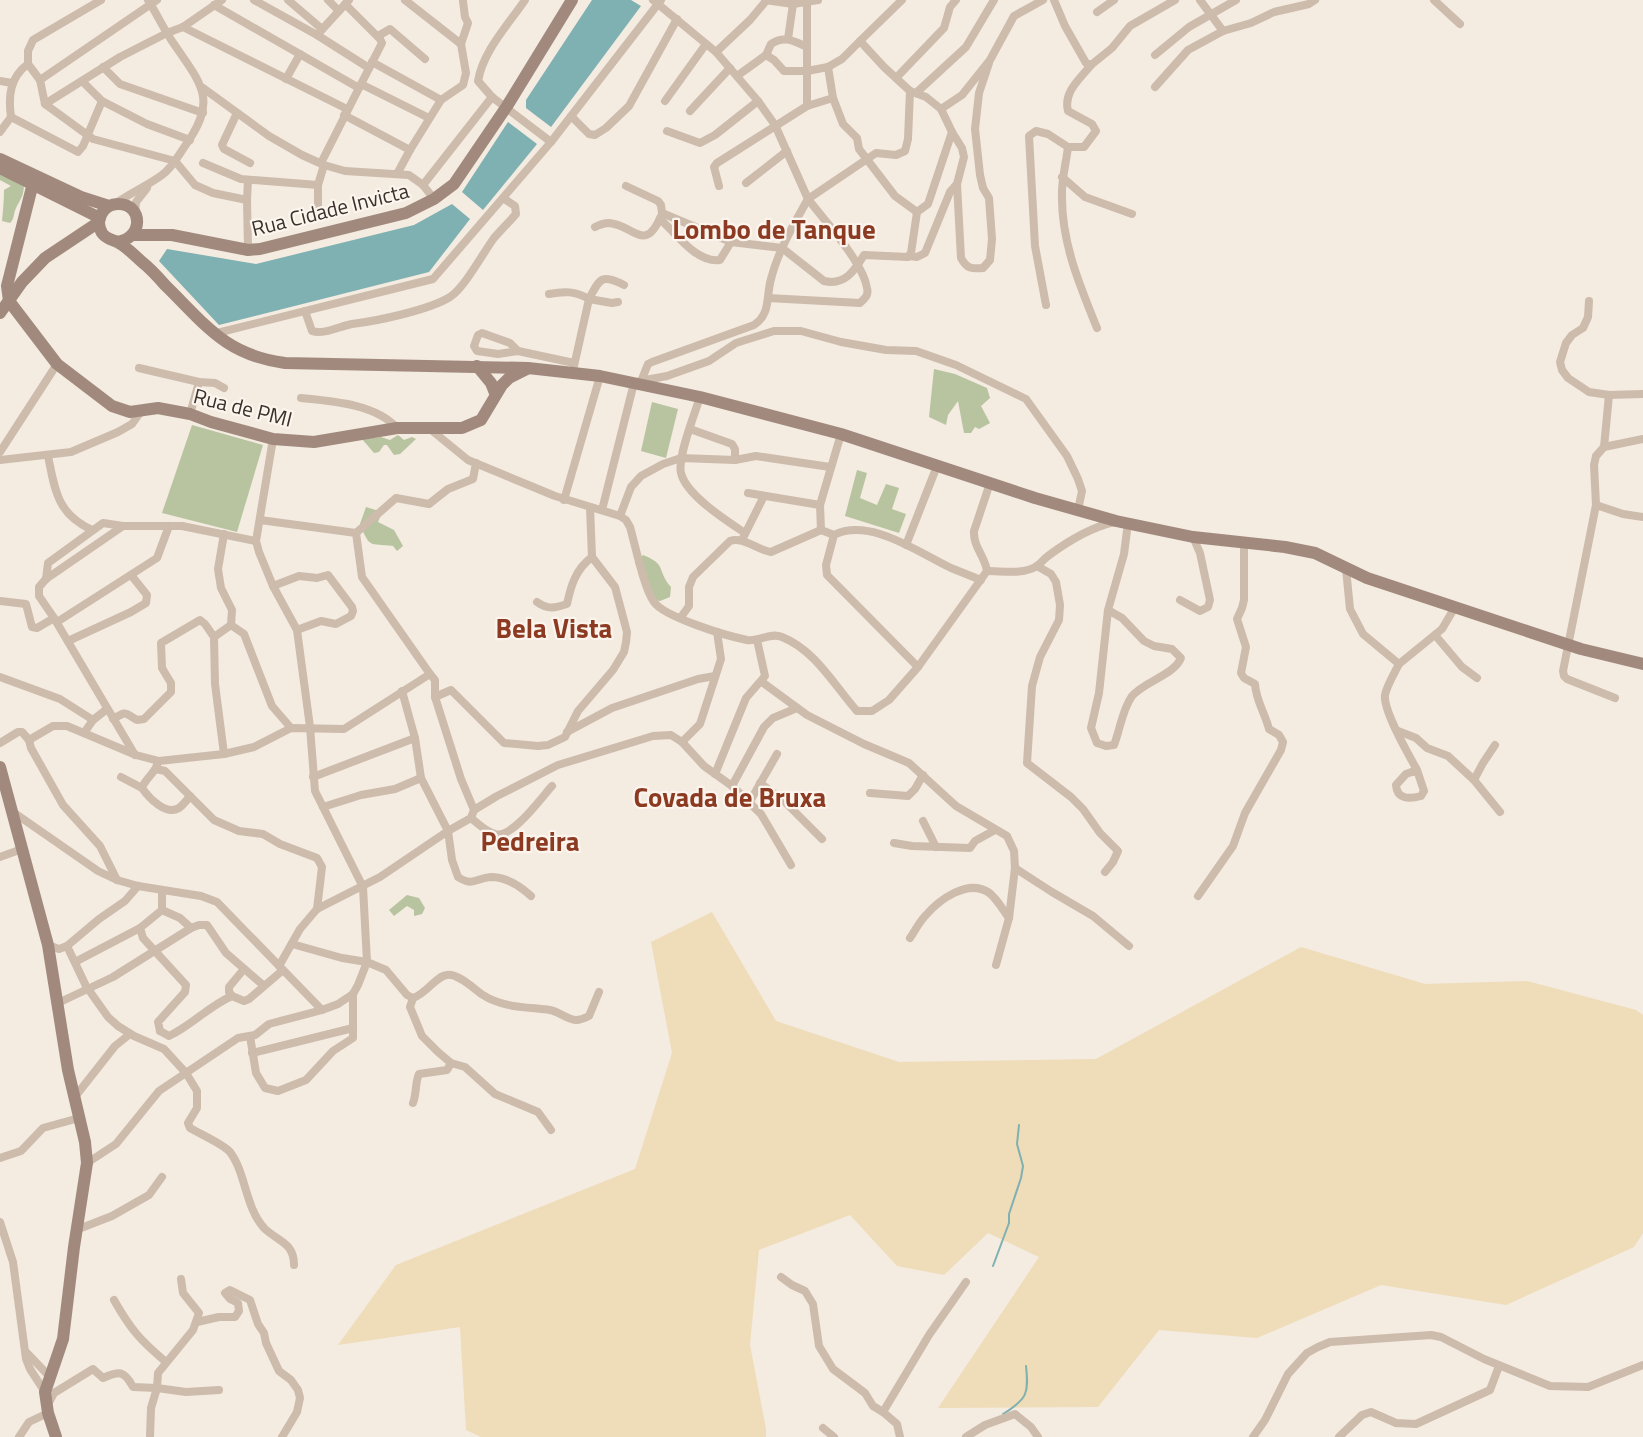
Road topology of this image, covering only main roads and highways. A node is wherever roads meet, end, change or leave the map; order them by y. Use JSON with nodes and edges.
{"nodes":[{"id":1,"x":572,"y":0,"type":"edge"},
{"id":2,"x":0,"y":159,"type":"edge"},
{"id":3,"x":0,"y":168,"type":"edge"},
{"id":4,"x":33,"y":179,"type":"junction"},
{"id":5,"x":112,"y":205,"type":"junction"},
{"id":6,"x":136,"y":216,"type":"junction"},
{"id":7,"x":99,"y":220,"type":"junction"},
{"id":8,"x":172,"y":235,"type":"junction"},
{"id":9,"x":121,"y":238,"type":"junction"},
{"id":10,"x":72,"y":241,"type":"junction"},
{"id":11,"x":9,"y":301,"type":"junction"},
{"id":12,"x":0,"y":313,"type":"edge"},
{"id":13,"x":477,"y":366,"type":"junction"},
{"id":14,"x":528,"y":368,"type":"junction"},
{"id":15,"x":495,"y":393,"type":"junction"},
{"id":16,"x":1643,"y":664,"type":"edge"},
{"id":17,"x":0,"y":766,"type":"edge"},
{"id":18,"x":3,"y":785,"type":"edge"},
{"id":19,"x":56,"y":1437,"type":"edge"}],
"edges":[{"from":1,"to":8,"type":"main road","name":"Rua Cidade Invicta"},
{"from":2,"to":4,"type":"main road"},
{"from":3,"to":4,"type":"main road"},
{"from":4,"to":5,"type":"main road"},
{"from":4,"to":7,"type":"main road"},
{"from":4,"to":11,"type":"main road"},
{"from":5,"to":6,"type":"main road"},
{"from":5,"to":7,"type":"main road"},
{"from":6,"to":8,"type":"main road","name":"Rua Cidade Invicta"},
{"from":6,"to":9,"type":"main road"},
{"from":7,"to":9,"type":"main road"},
{"from":7,"to":10,"type":"main road"},
{"from":8,"to":9,"type":"main road","name":"Rua Cidade Invicta"},
{"from":9,"to":10,"type":"main road","name":"Rua Cidade Invicta"},
{"from":9,"to":13,"type":"main road"},
{"from":10,"to":11,"type":"main road"},
{"from":11,"to":12,"type":"main road"},
{"from":11,"to":15,"type":"main road","name":"Rua de PMI"},
{"from":13,"to":14,"type":"main road"},
{"from":13,"to":15,"type":"main road"},
{"from":14,"to":15,"type":"main road"},
{"from":14,"to":16,"type":"main road"},
{"from":17,"to":18,"type":"main road"},
{"from":18,"to":19,"type":"main road"}]}
